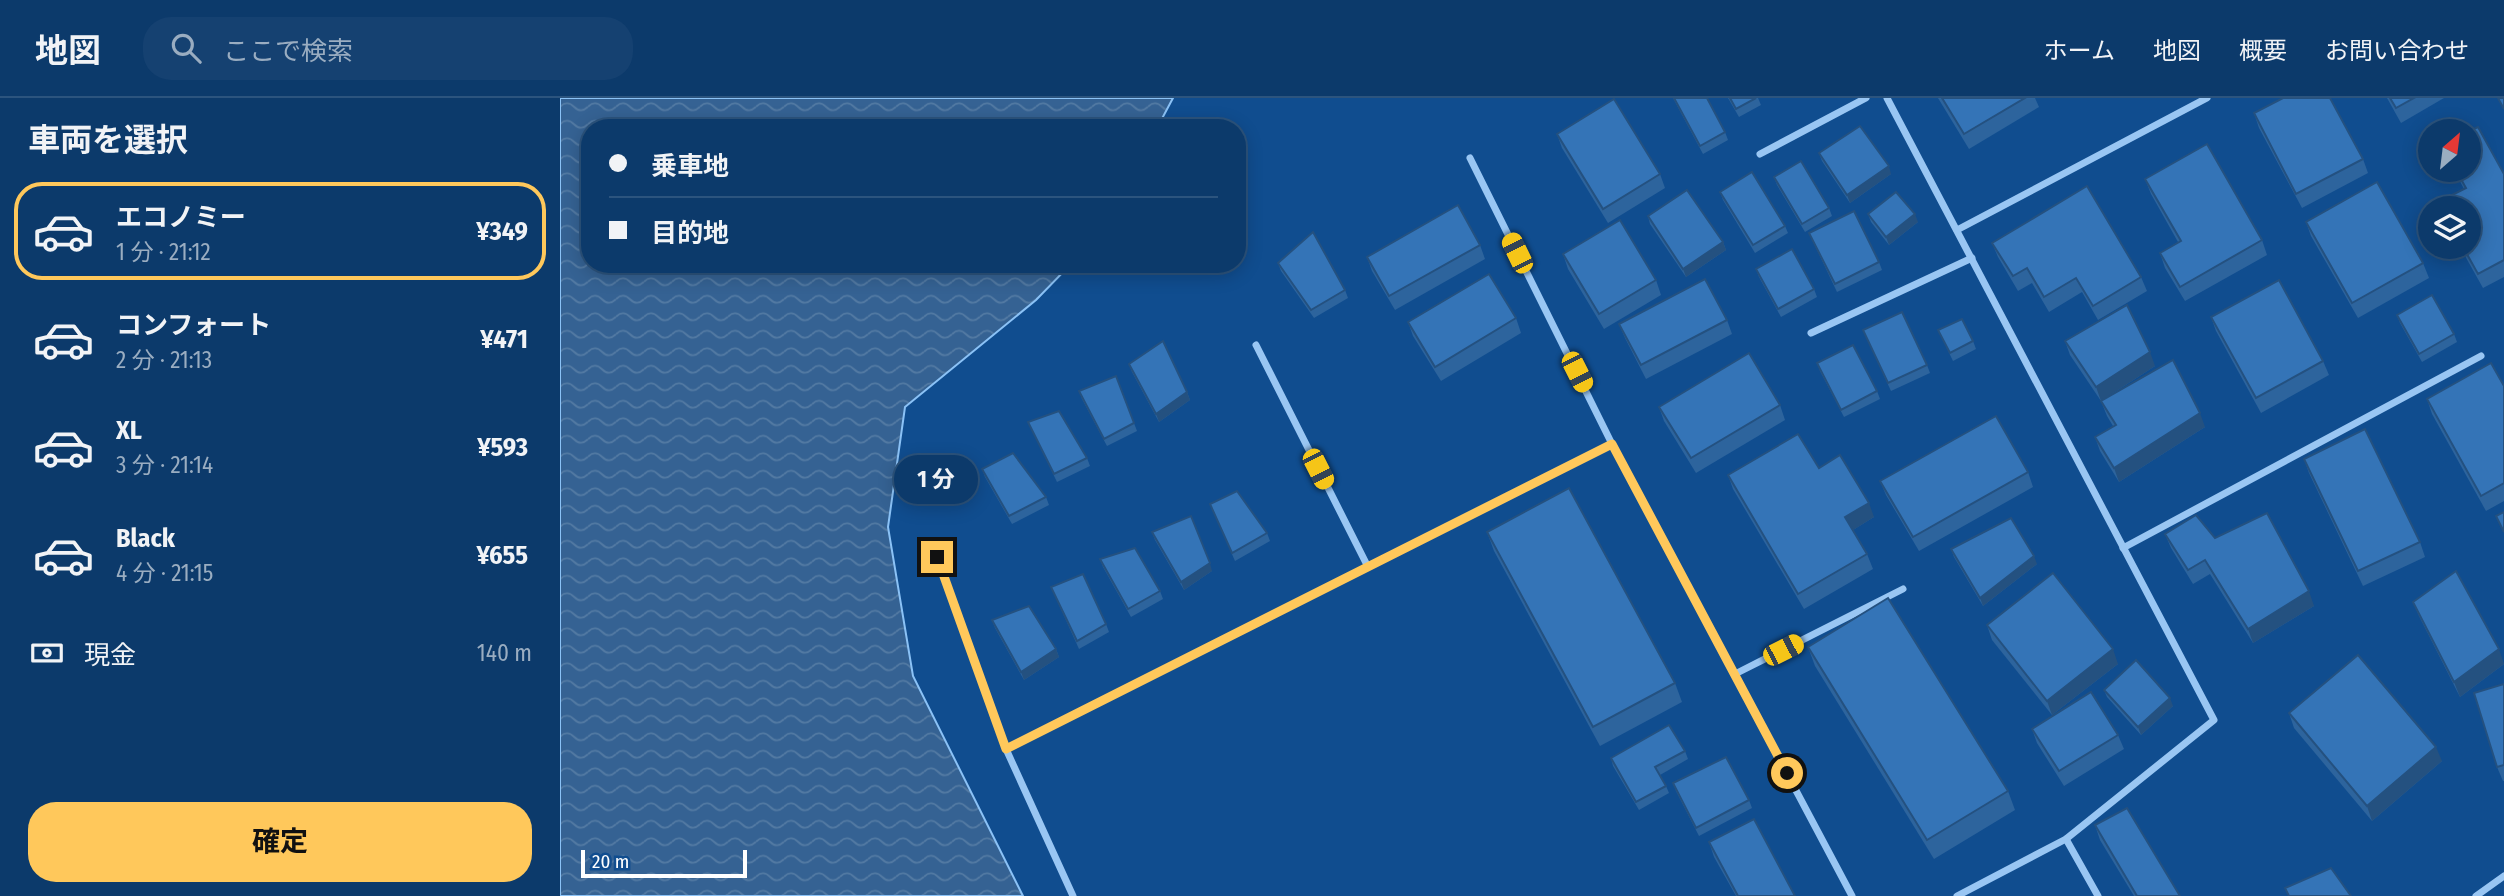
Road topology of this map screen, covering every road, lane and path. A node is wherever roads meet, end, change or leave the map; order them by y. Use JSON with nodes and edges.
{"nodes":[{"id":1,"x":1866,"y":98,"type":"edge"},
{"id":2,"x":1887,"y":98,"type":"edge"},
{"id":3,"x":2207,"y":98,"type":"edge"},
{"id":4,"x":1760,"y":153,"type":"dead end"},
{"id":5,"x":1470,"y":158,"type":"dead end"},
{"id":6,"x":1957,"y":230,"type":"junction"},
{"id":7,"x":1972,"y":258,"type":"junction"},
{"id":8,"x":1811,"y":333,"type":"dead end"},
{"id":9,"x":1256,"y":345,"type":"dead end"},
{"id":10,"x":2481,"y":356,"type":"dead end"},
{"id":11,"x":1612,"y":444,"type":"junction"},
{"id":12,"x":2123,"y":548,"type":"junction"},
{"id":13,"x":937,"y":557,"type":"dead end"},
{"id":14,"x":1368,"y":567,"type":"junction"},
{"id":15,"x":1903,"y":589,"type":"dead end"},
{"id":16,"x":1735,"y":674,"type":"junction"},
{"id":17,"x":1006,"y":749,"type":"junction"},
{"id":18,"x":2066,"y":839,"type":"junction"},
{"id":19,"x":2504,"y":876,"type":"edge"},
{"id":20,"x":1073,"y":896,"type":"edge"},
{"id":21,"x":1852,"y":896,"type":"edge"},
{"id":22,"x":1957,"y":896,"type":"edge"},
{"id":23,"x":2098,"y":896,"type":"edge"},
{"id":24,"x":2476,"y":896,"type":"edge"}],
"edges":[{"from":1,"to":4,"type":"street"},
{"from":2,"to":6,"type":"street"},
{"from":3,"to":6,"type":"street"},
{"from":5,"to":11,"type":"street"},
{"from":6,"to":7,"type":"street"},
{"from":7,"to":8,"type":"street"},
{"from":7,"to":12,"type":"street"},
{"from":9,"to":14,"type":"street"},
{"from":10,"to":12,"type":"street"},
{"from":11,"to":14,"type":"street"},
{"from":11,"to":16,"type":"street"},
{"from":12,"to":18,"type":"street"},
{"from":13,"to":17,"type":"street"},
{"from":14,"to":17,"type":"street"},
{"from":15,"to":16,"type":"street"},
{"from":16,"to":21,"type":"street"},
{"from":17,"to":20,"type":"street"},
{"from":18,"to":22,"type":"street"},
{"from":18,"to":23,"type":"street"},
{"from":19,"to":24,"type":"street"}]}
